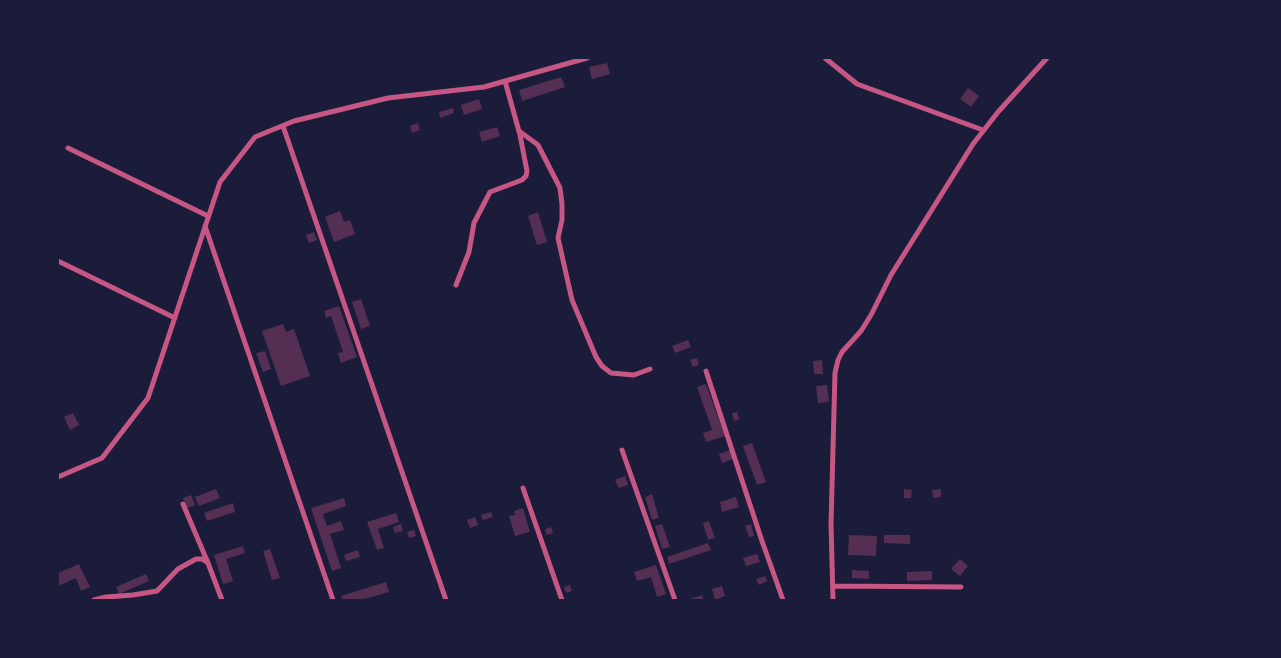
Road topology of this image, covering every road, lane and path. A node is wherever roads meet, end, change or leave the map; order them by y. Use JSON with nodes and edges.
{"nodes":[{"id":1,"x":587,"y":58,"type":"edge"},
{"id":2,"x":825,"y":58,"type":"edge"},
{"id":3,"x":1047,"y":58,"type":"edge"},
{"id":4,"x":505,"y":81,"type":"junction"},
{"id":5,"x":283,"y":126,"type":"junction"},
{"id":6,"x":983,"y":130,"type":"junction"},
{"id":7,"x":519,"y":131,"type":"junction"},
{"id":8,"x":68,"y":148,"type":"dead end"},
{"id":9,"x":208,"y":216,"type":"junction"},
{"id":10,"x":205,"y":226,"type":"junction"},
{"id":11,"x":58,"y":261,"type":"edge"},
{"id":12,"x":456,"y":285,"type":"dead end"},
{"id":13,"x":175,"y":318,"type":"junction"},
{"id":14,"x":650,"y":369,"type":"dead end"},
{"id":15,"x":706,"y":371,"type":"dead end"},
{"id":16,"x":622,"y":450,"type":"dead end"},
{"id":17,"x":58,"y":477,"type":"edge"},
{"id":18,"x":523,"y":488,"type":"dead end"},
{"id":19,"x":182,"y":504,"type":"dead end"},
{"id":20,"x":208,"y":564,"type":"junction"},
{"id":21,"x":833,"y":586,"type":"junction"},
{"id":22,"x":960,"y":587,"type":"dead end"},
{"id":23,"x":107,"y":599,"type":"edge"},
{"id":24,"x":94,"y":600,"type":"edge"},
{"id":25,"x":222,"y":600,"type":"edge"},
{"id":26,"x":333,"y":600,"type":"edge"},
{"id":27,"x":446,"y":600,"type":"edge"},
{"id":28,"x":562,"y":600,"type":"edge"},
{"id":29,"x":675,"y":600,"type":"edge"},
{"id":30,"x":783,"y":600,"type":"edge"},
{"id":31,"x":833,"y":600,"type":"edge"}],
"edges":[{"from":1,"to":4,"type":"street"},
{"from":2,"to":6,"type":"street"},
{"from":3,"to":6,"type":"street"},
{"from":4,"to":5,"type":"street"},
{"from":4,"to":7,"type":"street"},
{"from":5,"to":9,"type":"street"},
{"from":5,"to":27,"type":"street"},
{"from":6,"to":21,"type":"street"},
{"from":7,"to":12,"type":"street"},
{"from":7,"to":14,"type":"street"},
{"from":8,"to":9,"type":"street"},
{"from":9,"to":10,"type":"street"},
{"from":10,"to":13,"type":"street"},
{"from":10,"to":26,"type":"street"},
{"from":11,"to":13,"type":"street"},
{"from":13,"to":17,"type":"street"},
{"from":15,"to":30,"type":"street"},
{"from":16,"to":29,"type":"street"},
{"from":18,"to":28,"type":"street"},
{"from":19,"to":20,"type":"street"},
{"from":20,"to":23,"type":"street"},
{"from":20,"to":25,"type":"street"},
{"from":21,"to":22,"type":"street"},
{"from":21,"to":31,"type":"street"},
{"from":23,"to":24,"type":"street"}]}
